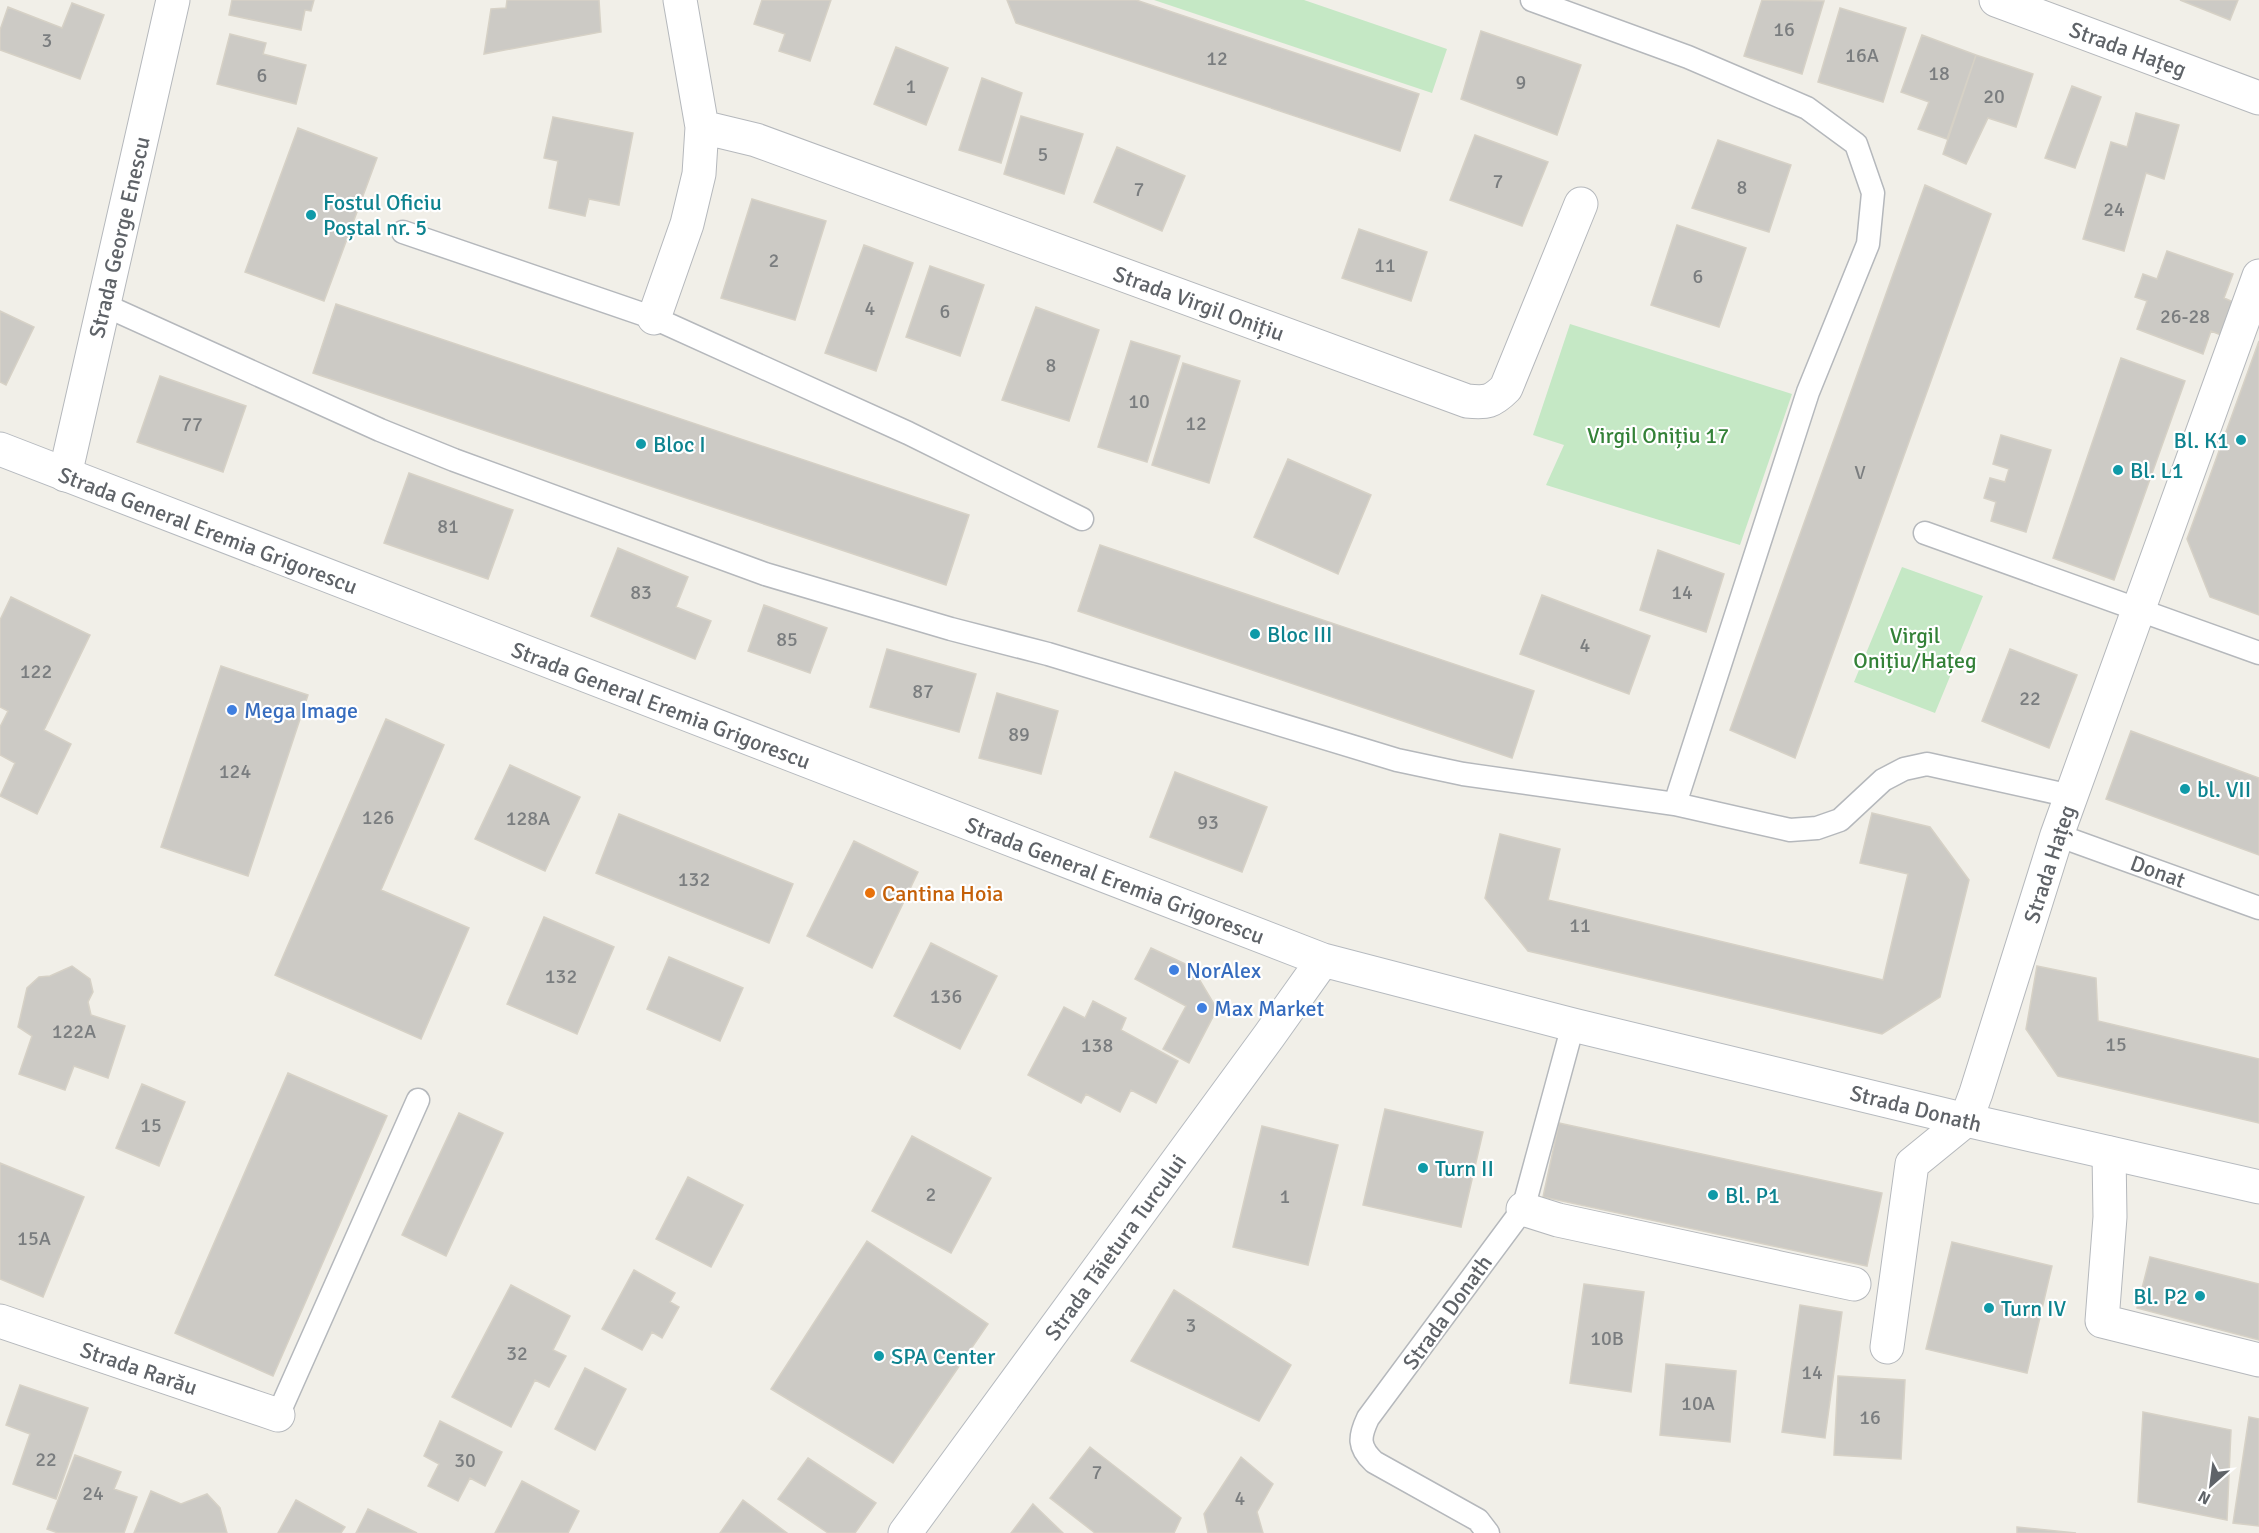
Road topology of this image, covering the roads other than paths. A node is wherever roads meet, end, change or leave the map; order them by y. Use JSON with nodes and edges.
{"nodes":[{"id":1,"x":173,"y":0,"type":"edge"},
{"id":2,"x":681,"y":0,"type":"edge"},
{"id":3,"x":1532,"y":0,"type":"edge"},
{"id":4,"x":1996,"y":0,"type":"edge"},
{"id":5,"x":2259,"y":98,"type":"edge"},
{"id":6,"x":702,"y":127,"type":"junction"},
{"id":7,"x":1581,"y":204,"type":"dead end"},
{"id":8,"x":403,"y":232,"type":"dead end"},
{"id":9,"x":2259,"y":276,"type":"edge"},
{"id":10,"x":104,"y":305,"type":"junction"},
{"id":11,"x":654,"y":318,"type":"junction"},
{"id":12,"x":0,"y":449,"type":"edge"},
{"id":13,"x":65,"y":475,"type":"junction"},
{"id":14,"x":1082,"y":519,"type":"dead end"},
{"id":15,"x":1925,"y":533,"type":"dead end"},
{"id":16,"x":2137,"y":610,"type":"junction"},
{"id":17,"x":2259,"y":653,"type":"edge"},
{"id":18,"x":2071,"y":796,"type":"junction"},
{"id":19,"x":1676,"y":804,"type":"junction"},
{"id":20,"x":2057,"y":836,"type":"junction"},
{"id":21,"x":2259,"y":908,"type":"edge"},
{"id":22,"x":1323,"y":960,"type":"junction"},
{"id":23,"x":1573,"y":1025,"type":"junction"},
{"id":24,"x":418,"y":1100,"type":"dead end"},
{"id":25,"x":1966,"y":1120,"type":"junction"},
{"id":26,"x":2109,"y":1153,"type":"junction"},
{"id":27,"x":2259,"y":1187,"type":"edge"},
{"id":28,"x":1523,"y":1209,"type":"junction"},
{"id":29,"x":1854,"y":1284,"type":"dead end"},
{"id":30,"x":0,"y":1321,"type":"edge"},
{"id":31,"x":1887,"y":1347,"type":"dead end"},
{"id":32,"x":2259,"y":1360,"type":"edge"},
{"id":33,"x":278,"y":1415,"type":"joint"},
{"id":34,"x":905,"y":1533,"type":"edge"},
{"id":35,"x":1488,"y":1533,"type":"edge"}],
"edges":[{"from":1,"to":10,"type":"street","name":"Strada George Enescu"},
{"from":2,"to":6,"type":"street"},
{"from":3,"to":19,"type":"lane"},
{"from":4,"to":5,"type":"street","name":"Strada Hațeg"},
{"from":6,"to":7,"type":"street","name":"Strada Virgil Onițiu"},
{"from":6,"to":11,"type":"street"},
{"from":8,"to":11,"type":"lane"},
{"from":9,"to":16,"type":"street","name":"Strada Hațeg"},
{"from":10,"to":13,"type":"street","name":"Strada George Enescu"},
{"from":10,"to":19,"type":"lane"},
{"from":11,"to":14,"type":"lane"},
{"from":12,"to":13,"type":"street","name":"Strada General Eremia Grigorescu"},
{"from":13,"to":22,"type":"street","name":"Strada General Eremia Grigorescu"},
{"from":15,"to":16,"type":"lane"},
{"from":16,"to":17,"type":"lane"},
{"from":16,"to":18,"type":"street","name":"Strada Hațeg"},
{"from":18,"to":19,"type":"lane"},
{"from":18,"to":20,"type":"street","name":"Strada Hațeg"},
{"from":20,"to":21,"type":"lane","name":"Donat"},
{"from":20,"to":25,"type":"street","name":"Strada Hațeg"},
{"from":22,"to":23,"type":"street","name":"Strada Donath"},
{"from":22,"to":34,"type":"street","name":"Strada Tăietura Turcului"},
{"from":23,"to":25,"type":"street","name":"Strada Donath"},
{"from":23,"to":28,"type":"lane","name":"Strada Donath"},
{"from":24,"to":33,"type":"lane"},
{"from":25,"to":26,"type":"street","name":"Strada Donath"},
{"from":25,"to":31,"type":"street"},
{"from":26,"to":27,"type":"street","name":"Strada Donath"},
{"from":26,"to":32,"type":"street"},
{"from":28,"to":29,"type":"street"},
{"from":28,"to":35,"type":"lane","name":"Strada Donath"},
{"from":30,"to":33,"type":"street","name":"Strada Rarău"}]}
